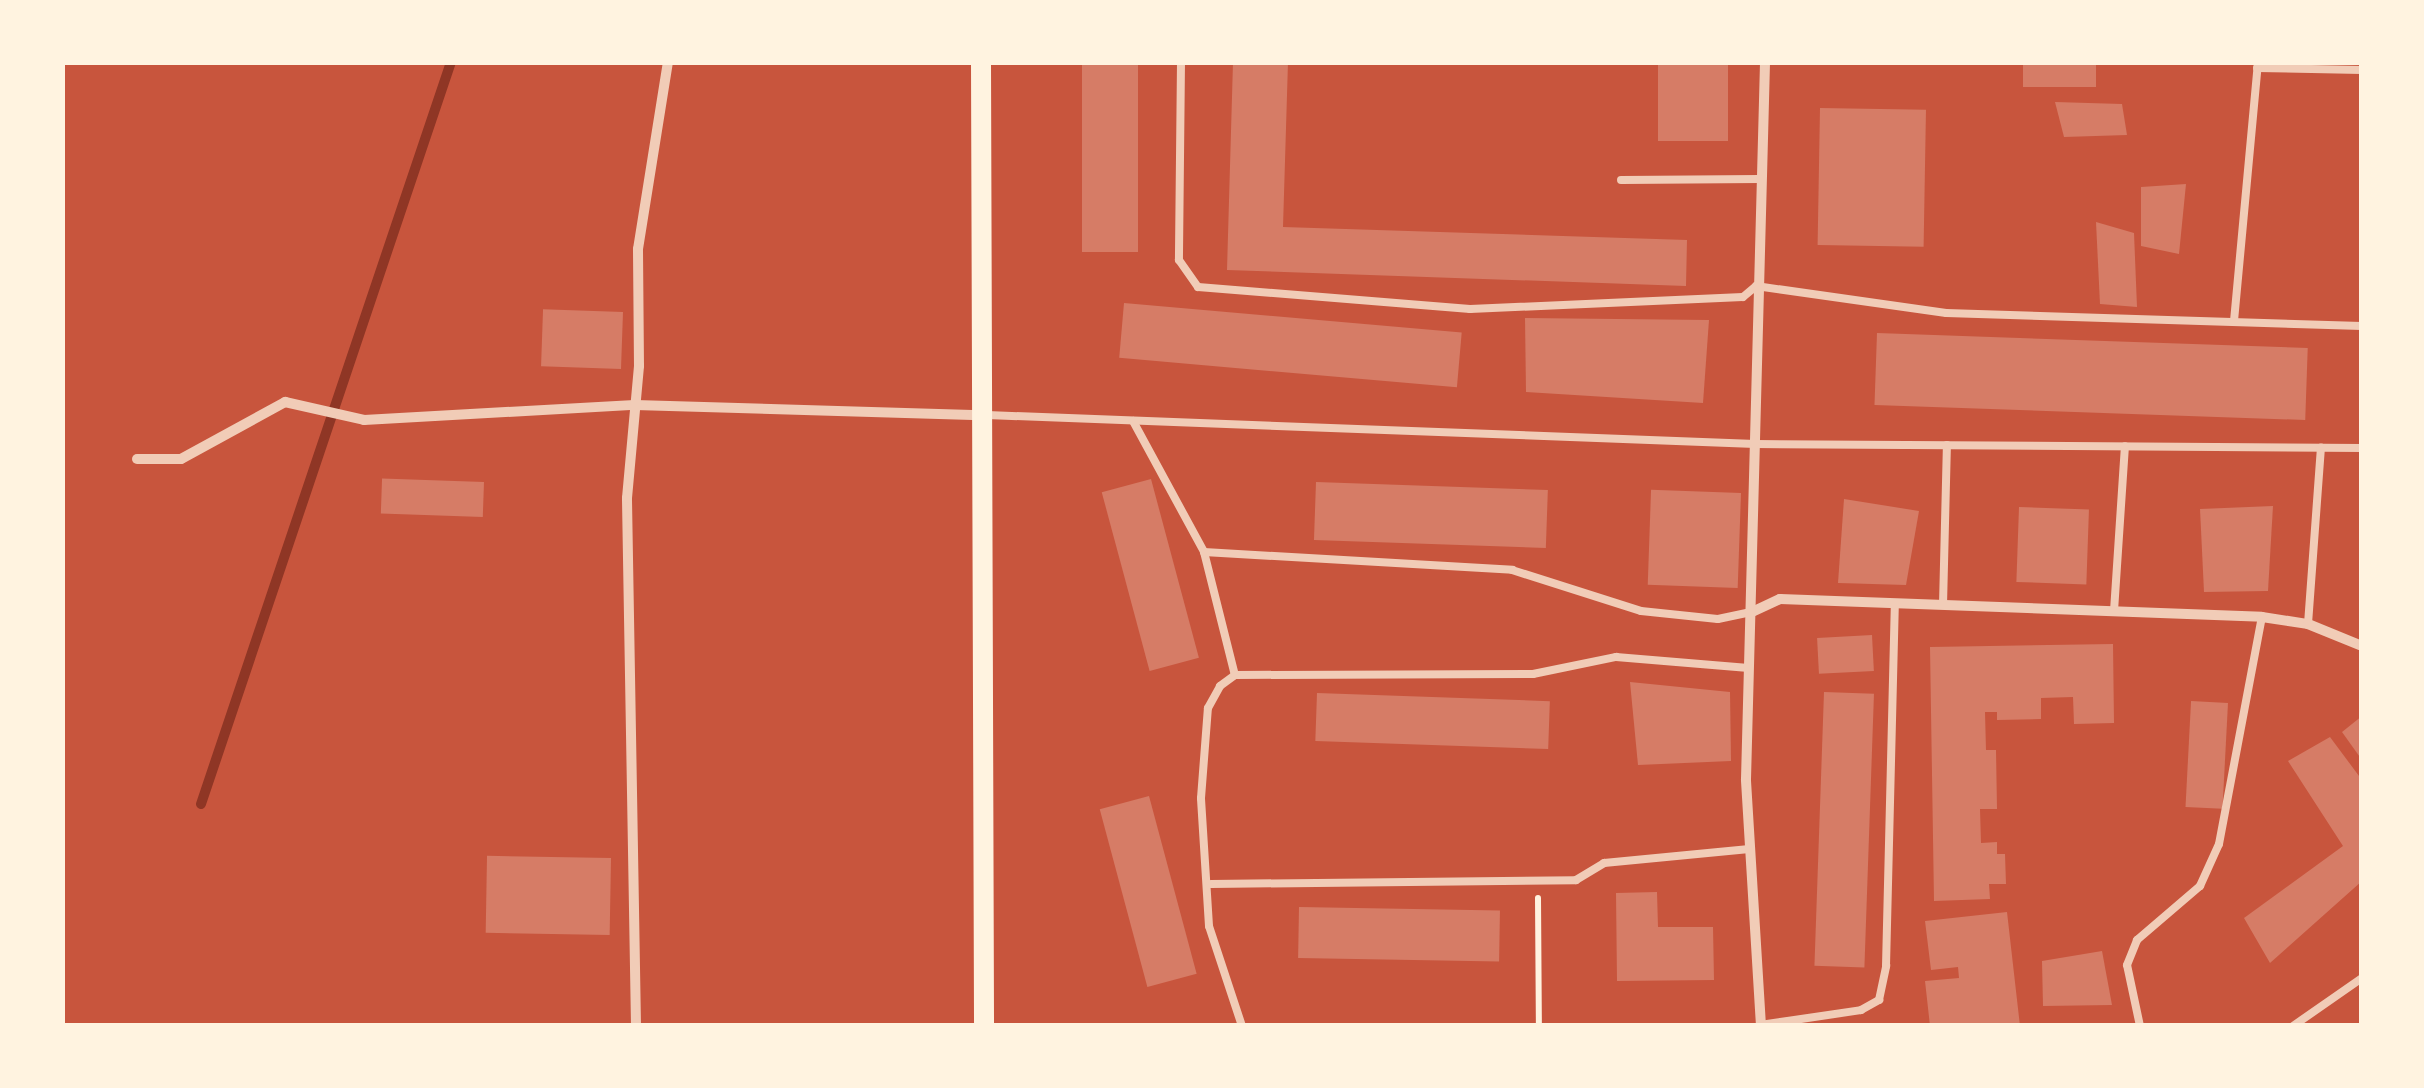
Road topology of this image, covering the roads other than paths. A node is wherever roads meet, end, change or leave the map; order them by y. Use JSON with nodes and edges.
{"nodes":[{"id":1,"x":668,"y":62,"type":"edge"},
{"id":2,"x":981,"y":62,"type":"edge"},
{"id":3,"x":1182,"y":62,"type":"edge"},
{"id":4,"x":1765,"y":62,"type":"edge"},
{"id":5,"x":2258,"y":66,"type":"edge"},
{"id":6,"x":2362,"y":70,"type":"edge"},
{"id":7,"x":1760,"y":179,"type":"junction"},
{"id":8,"x":1621,"y":180,"type":"dead end"},
{"id":9,"x":1756,"y":286,"type":"junction"},
{"id":10,"x":2234,"y":321,"type":"junction"},
{"id":11,"x":2362,"y":326,"type":"edge"},
{"id":12,"x":635,"y":405,"type":"junction"},
{"id":13,"x":981,"y":415,"type":"junction"},
{"id":14,"x":1133,"y":421,"type":"junction"},
{"id":15,"x":1754,"y":444,"type":"junction"},
{"id":16,"x":1946,"y":445,"type":"junction"},
{"id":17,"x":2125,"y":446,"type":"junction"},
{"id":18,"x":2322,"y":448,"type":"junction"},
{"id":19,"x":2362,"y":448,"type":"edge"},
{"id":20,"x":137,"y":459,"type":"dead end"},
{"id":21,"x":1204,"y":552,"type":"junction"},
{"id":22,"x":1895,"y":603,"type":"junction"},
{"id":23,"x":1942,"y":605,"type":"junction"},
{"id":24,"x":2114,"y":611,"type":"junction"},
{"id":25,"x":1752,"y":612,"type":"junction"},
{"id":26,"x":2262,"y":616,"type":"junction"},
{"id":27,"x":2308,"y":624,"type":"junction"},
{"id":28,"x":2362,"y":646,"type":"edge"},
{"id":29,"x":1749,"y":668,"type":"junction"},
{"id":30,"x":1235,"y":675,"type":"junction"},
{"id":31,"x":1749,"y":849,"type":"junction"},
{"id":32,"x":1211,"y":884,"type":"junction"},
{"id":33,"x":2362,"y":978,"type":"edge"},
{"id":34,"x":1760,"y":1025,"type":"edge"},
{"id":35,"x":636,"y":1026,"type":"edge"},
{"id":36,"x":984,"y":1026,"type":"edge"},
{"id":37,"x":1242,"y":1026,"type":"edge"},
{"id":38,"x":2140,"y":1026,"type":"edge"},
{"id":39,"x":2293,"y":1026,"type":"edge"}],
"edges":[{"from":1,"to":12,"type":"street"},
{"from":2,"to":13,"type":"main road"},
{"from":3,"to":9,"type":"lane"},
{"from":4,"to":7,"type":"street"},
{"from":5,"to":6,"type":"lane"},
{"from":5,"to":10,"type":"lane"},
{"from":7,"to":8,"type":"lane"},
{"from":7,"to":9,"type":"street"},
{"from":9,"to":10,"type":"lane"},
{"from":9,"to":15,"type":"street"},
{"from":10,"to":11,"type":"lane"},
{"from":12,"to":13,"type":"street"},
{"from":12,"to":20,"type":"street"},
{"from":12,"to":35,"type":"street"},
{"from":13,"to":14,"type":"lane"},
{"from":13,"to":36,"type":"main road"},
{"from":14,"to":15,"type":"lane"},
{"from":14,"to":21,"type":"lane"},
{"from":15,"to":16,"type":"lane"},
{"from":15,"to":25,"type":"street"},
{"from":16,"to":17,"type":"lane"},
{"from":16,"to":23,"type":"lane"},
{"from":17,"to":18,"type":"lane"},
{"from":17,"to":24,"type":"lane"},
{"from":18,"to":19,"type":"lane"},
{"from":18,"to":27,"type":"lane"},
{"from":21,"to":25,"type":"lane"},
{"from":21,"to":30,"type":"lane"},
{"from":22,"to":23,"type":"street"},
{"from":22,"to":25,"type":"street"},
{"from":22,"to":34,"type":"lane"},
{"from":23,"to":24,"type":"street"},
{"from":24,"to":26,"type":"street"},
{"from":25,"to":29,"type":"street"},
{"from":26,"to":27,"type":"street"},
{"from":26,"to":38,"type":"lane"},
{"from":27,"to":28,"type":"street"},
{"from":29,"to":30,"type":"lane"},
{"from":29,"to":31,"type":"street"},
{"from":30,"to":32,"type":"lane"},
{"from":31,"to":32,"type":"lane"},
{"from":31,"to":34,"type":"street"},
{"from":32,"to":37,"type":"lane"},
{"from":33,"to":39,"type":"lane"}]}
